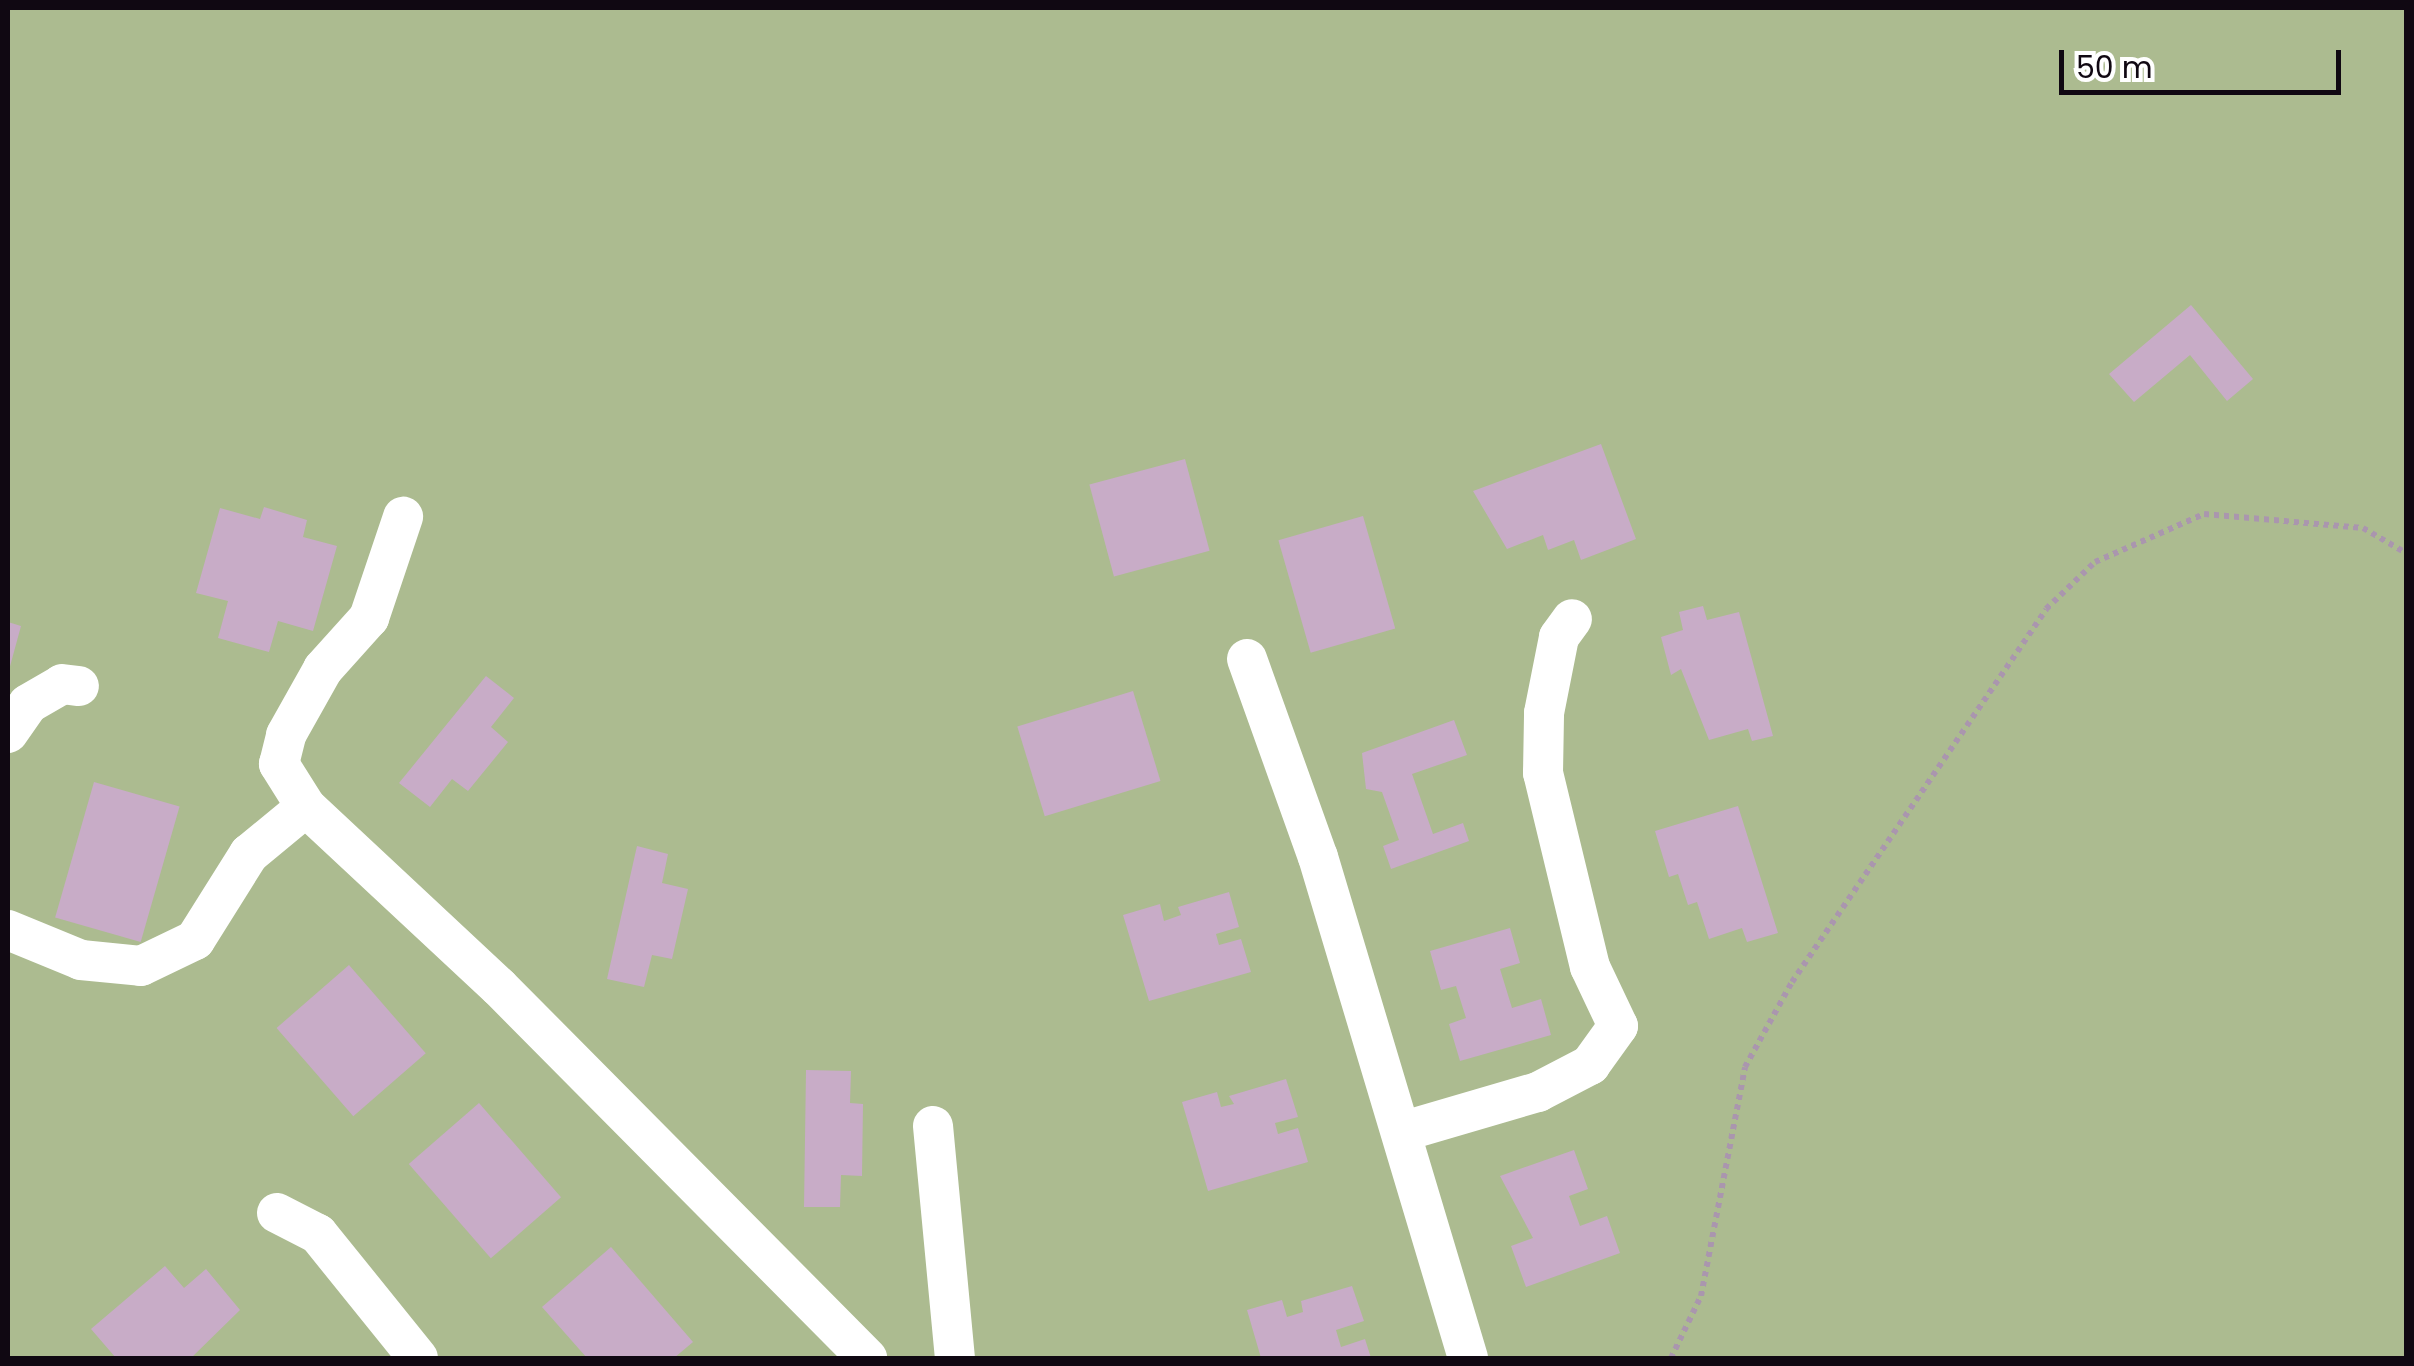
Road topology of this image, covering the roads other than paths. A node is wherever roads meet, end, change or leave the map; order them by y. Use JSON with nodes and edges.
{"nodes":[{"id":1,"x":403,"y":517,"type":"dead end"},
{"id":2,"x":1572,"y":620,"type":"dead end"},
{"id":3,"x":1247,"y":659,"type":"dead end"},
{"id":4,"x":78,"y":686,"type":"dead end"},
{"id":5,"x":8,"y":732,"type":"edge"},
{"id":6,"x":306,"y":806,"type":"junction"},
{"id":7,"x":8,"y":930,"type":"edge"},
{"id":8,"x":933,"y":1126,"type":"dead end"},
{"id":9,"x":1401,"y":1132,"type":"junction"},
{"id":10,"x":277,"y":1213,"type":"dead end"},
{"id":11,"x":418,"y":1358,"type":"edge"},
{"id":12,"x":867,"y":1358,"type":"edge"},
{"id":13,"x":955,"y":1358,"type":"edge"},
{"id":14,"x":1468,"y":1358,"type":"edge"}],
"edges":[{"from":1,"to":6,"type":"street"},
{"from":2,"to":9,"type":"street"},
{"from":3,"to":9,"type":"street"},
{"from":4,"to":5,"type":"street"},
{"from":6,"to":7,"type":"street"},
{"from":6,"to":12,"type":"street"},
{"from":8,"to":13,"type":"street"},
{"from":9,"to":14,"type":"street"},
{"from":10,"to":11,"type":"street"}]}
